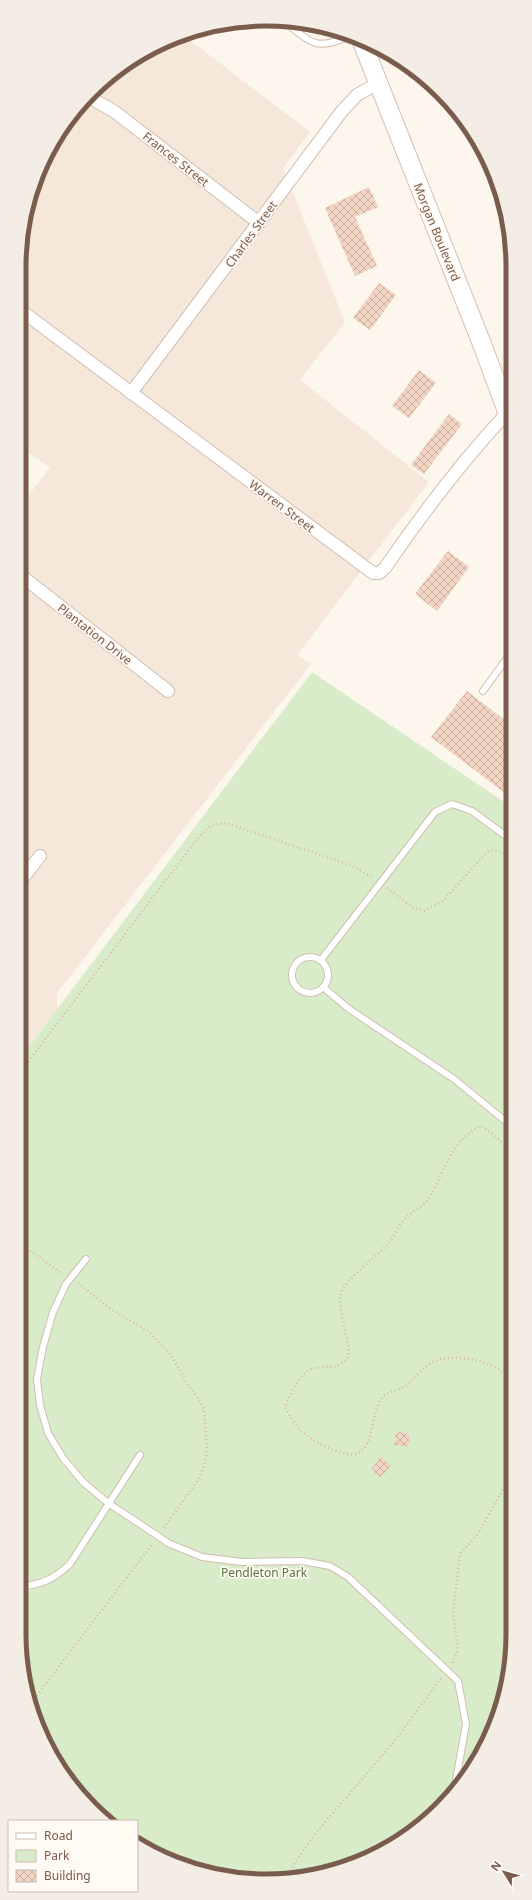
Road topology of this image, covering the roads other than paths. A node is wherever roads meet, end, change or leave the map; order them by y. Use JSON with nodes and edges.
{"nodes":[{"id":1,"x":292,"y":28,"type":"edge"},
{"id":2,"x":343,"y":39,"type":"edge"},
{"id":3,"x":364,"y":47,"type":"edge"},
{"id":4,"x":378,"y":83,"type":"junction"},
{"id":5,"x":93,"y":99,"type":"edge"},
{"id":6,"x":259,"y":223,"type":"junction"},
{"id":7,"x":26,"y":314,"type":"edge"},
{"id":8,"x":131,"y":393,"type":"junction"},
{"id":9,"x":506,"y":407,"type":"edge"},
{"id":10,"x":506,"y":418,"type":"edge"},
{"id":11,"x":26,"y":580,"type":"edge"},
{"id":12,"x":506,"y":662,"type":"edge"},
{"id":13,"x":168,"y":691,"type":"dead end"},
{"id":14,"x":483,"y":691,"type":"dead end"},
{"id":15,"x":506,"y":836,"type":"edge"},
{"id":16,"x":40,"y":856,"type":"dead end"},
{"id":17,"x":26,"y":873,"type":"edge"},
{"id":18,"x":321,"y":960,"type":"junction"},
{"id":19,"x":323,"y":987,"type":"junction"},
{"id":20,"x":506,"y":1122,"type":"edge"},
{"id":21,"x":86,"y":1259,"type":"dead end"},
{"id":22,"x":140,"y":1455,"type":"dead end"},
{"id":23,"x":108,"y":1504,"type":"junction"},
{"id":24,"x":26,"y":1586,"type":"edge"},
{"id":25,"x":456,"y":1780,"type":"edge"}],
"edges":[{"from":1,"to":2,"type":"lane"},
{"from":3,"to":4,"type":"main road","name":"Morgan Boulevard"},
{"from":4,"to":6,"type":"street","name":"Charles Street"},
{"from":4,"to":9,"type":"main road","name":"Morgan Boulevard"},
{"from":5,"to":6,"type":"street","name":"Frances Street"},
{"from":6,"to":8,"type":"street","name":"Charles Street"},
{"from":7,"to":8,"type":"street","name":"Warren Street"},
{"from":8,"to":10,"type":"street","name":"Warren Street"},
{"from":11,"to":13,"type":"street","name":"Plantation Drive"},
{"from":12,"to":14,"type":"lane"},
{"from":15,"to":18,"type":"lane"},
{"from":16,"to":17,"type":"street"},
{"from":18,"to":19,"type":"lane"},
{"from":18,"to":19,"type":"lane"},
{"from":19,"to":20,"type":"lane"},
{"from":21,"to":23,"type":"lane"},
{"from":22,"to":23,"type":"lane"},
{"from":23,"to":24,"type":"lane"},
{"from":23,"to":25,"type":"lane"}]}
